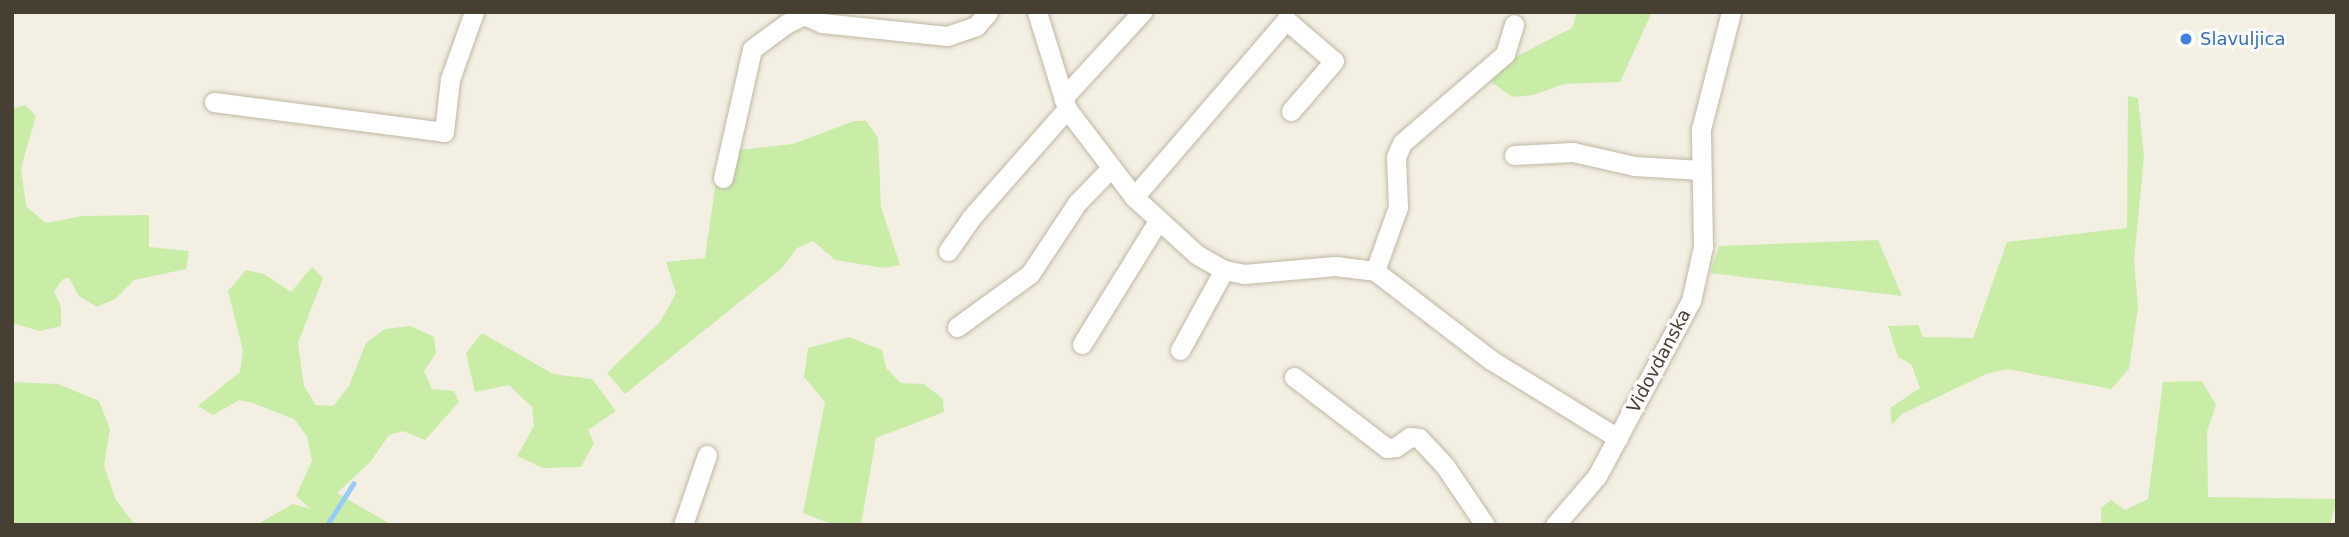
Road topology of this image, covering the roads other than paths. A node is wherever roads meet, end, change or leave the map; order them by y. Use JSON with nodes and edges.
{"nodes":[{"id":1,"x":474,"y":12,"type":"edge"},
{"id":2,"x":988,"y":12,"type":"edge"},
{"id":3,"x":1037,"y":12,"type":"edge"},
{"id":4,"x":1142,"y":12,"type":"edge"},
{"id":5,"x":1731,"y":12,"type":"edge"},
{"id":6,"x":803,"y":14,"type":"edge"},
{"id":7,"x":1514,"y":24,"type":"dead end"},
{"id":8,"x":214,"y":102,"type":"dead end"},
{"id":9,"x":1065,"y":104,"type":"junction"},
{"id":10,"x":1291,"y":111,"type":"dead end"},
{"id":11,"x":1514,"y":155,"type":"dead end"},
{"id":12,"x":1110,"y":169,"type":"junction"},
{"id":13,"x":1701,"y":170,"type":"junction"},
{"id":14,"x":723,"y":178,"type":"dead end"},
{"id":15,"x":1134,"y":197,"type":"junction"},
{"id":16,"x":1158,"y":221,"type":"junction"},
{"id":17,"x":948,"y":251,"type":"dead end"},
{"id":18,"x":1224,"y":270,"type":"junction"},
{"id":19,"x":1375,"y":271,"type":"junction"},
{"id":20,"x":957,"y":327,"type":"dead end"},
{"id":21,"x":1082,"y":344,"type":"dead end"},
{"id":22,"x":1180,"y":350,"type":"dead end"},
{"id":23,"x":1294,"y":377,"type":"dead end"},
{"id":24,"x":1618,"y":438,"type":"junction"},
{"id":25,"x":707,"y":455,"type":"dead end"},
{"id":26,"x":683,"y":525,"type":"edge"},
{"id":27,"x":1485,"y":525,"type":"edge"},
{"id":28,"x":1555,"y":525,"type":"edge"}],
"edges":[{"from":1,"to":8,"type":"street"},
{"from":2,"to":6,"type":"street"},
{"from":3,"to":9,"type":"street"},
{"from":4,"to":9,"type":"street"},
{"from":5,"to":13,"type":"street","name":"Vidovdanska"},
{"from":6,"to":14,"type":"street"},
{"from":7,"to":19,"type":"street"},
{"from":9,"to":12,"type":"street"},
{"from":9,"to":17,"type":"street"},
{"from":10,"to":15,"type":"street"},
{"from":11,"to":13,"type":"street"},
{"from":12,"to":15,"type":"street"},
{"from":12,"to":20,"type":"street"},
{"from":13,"to":24,"type":"street","name":"Vidovdanska"},
{"from":15,"to":16,"type":"street"},
{"from":16,"to":18,"type":"street"},
{"from":16,"to":21,"type":"street"},
{"from":18,"to":19,"type":"street"},
{"from":18,"to":22,"type":"street"},
{"from":19,"to":24,"type":"street"},
{"from":23,"to":27,"type":"street"},
{"from":24,"to":28,"type":"street","name":"Vidovdanska"},
{"from":25,"to":26,"type":"street"}]}
